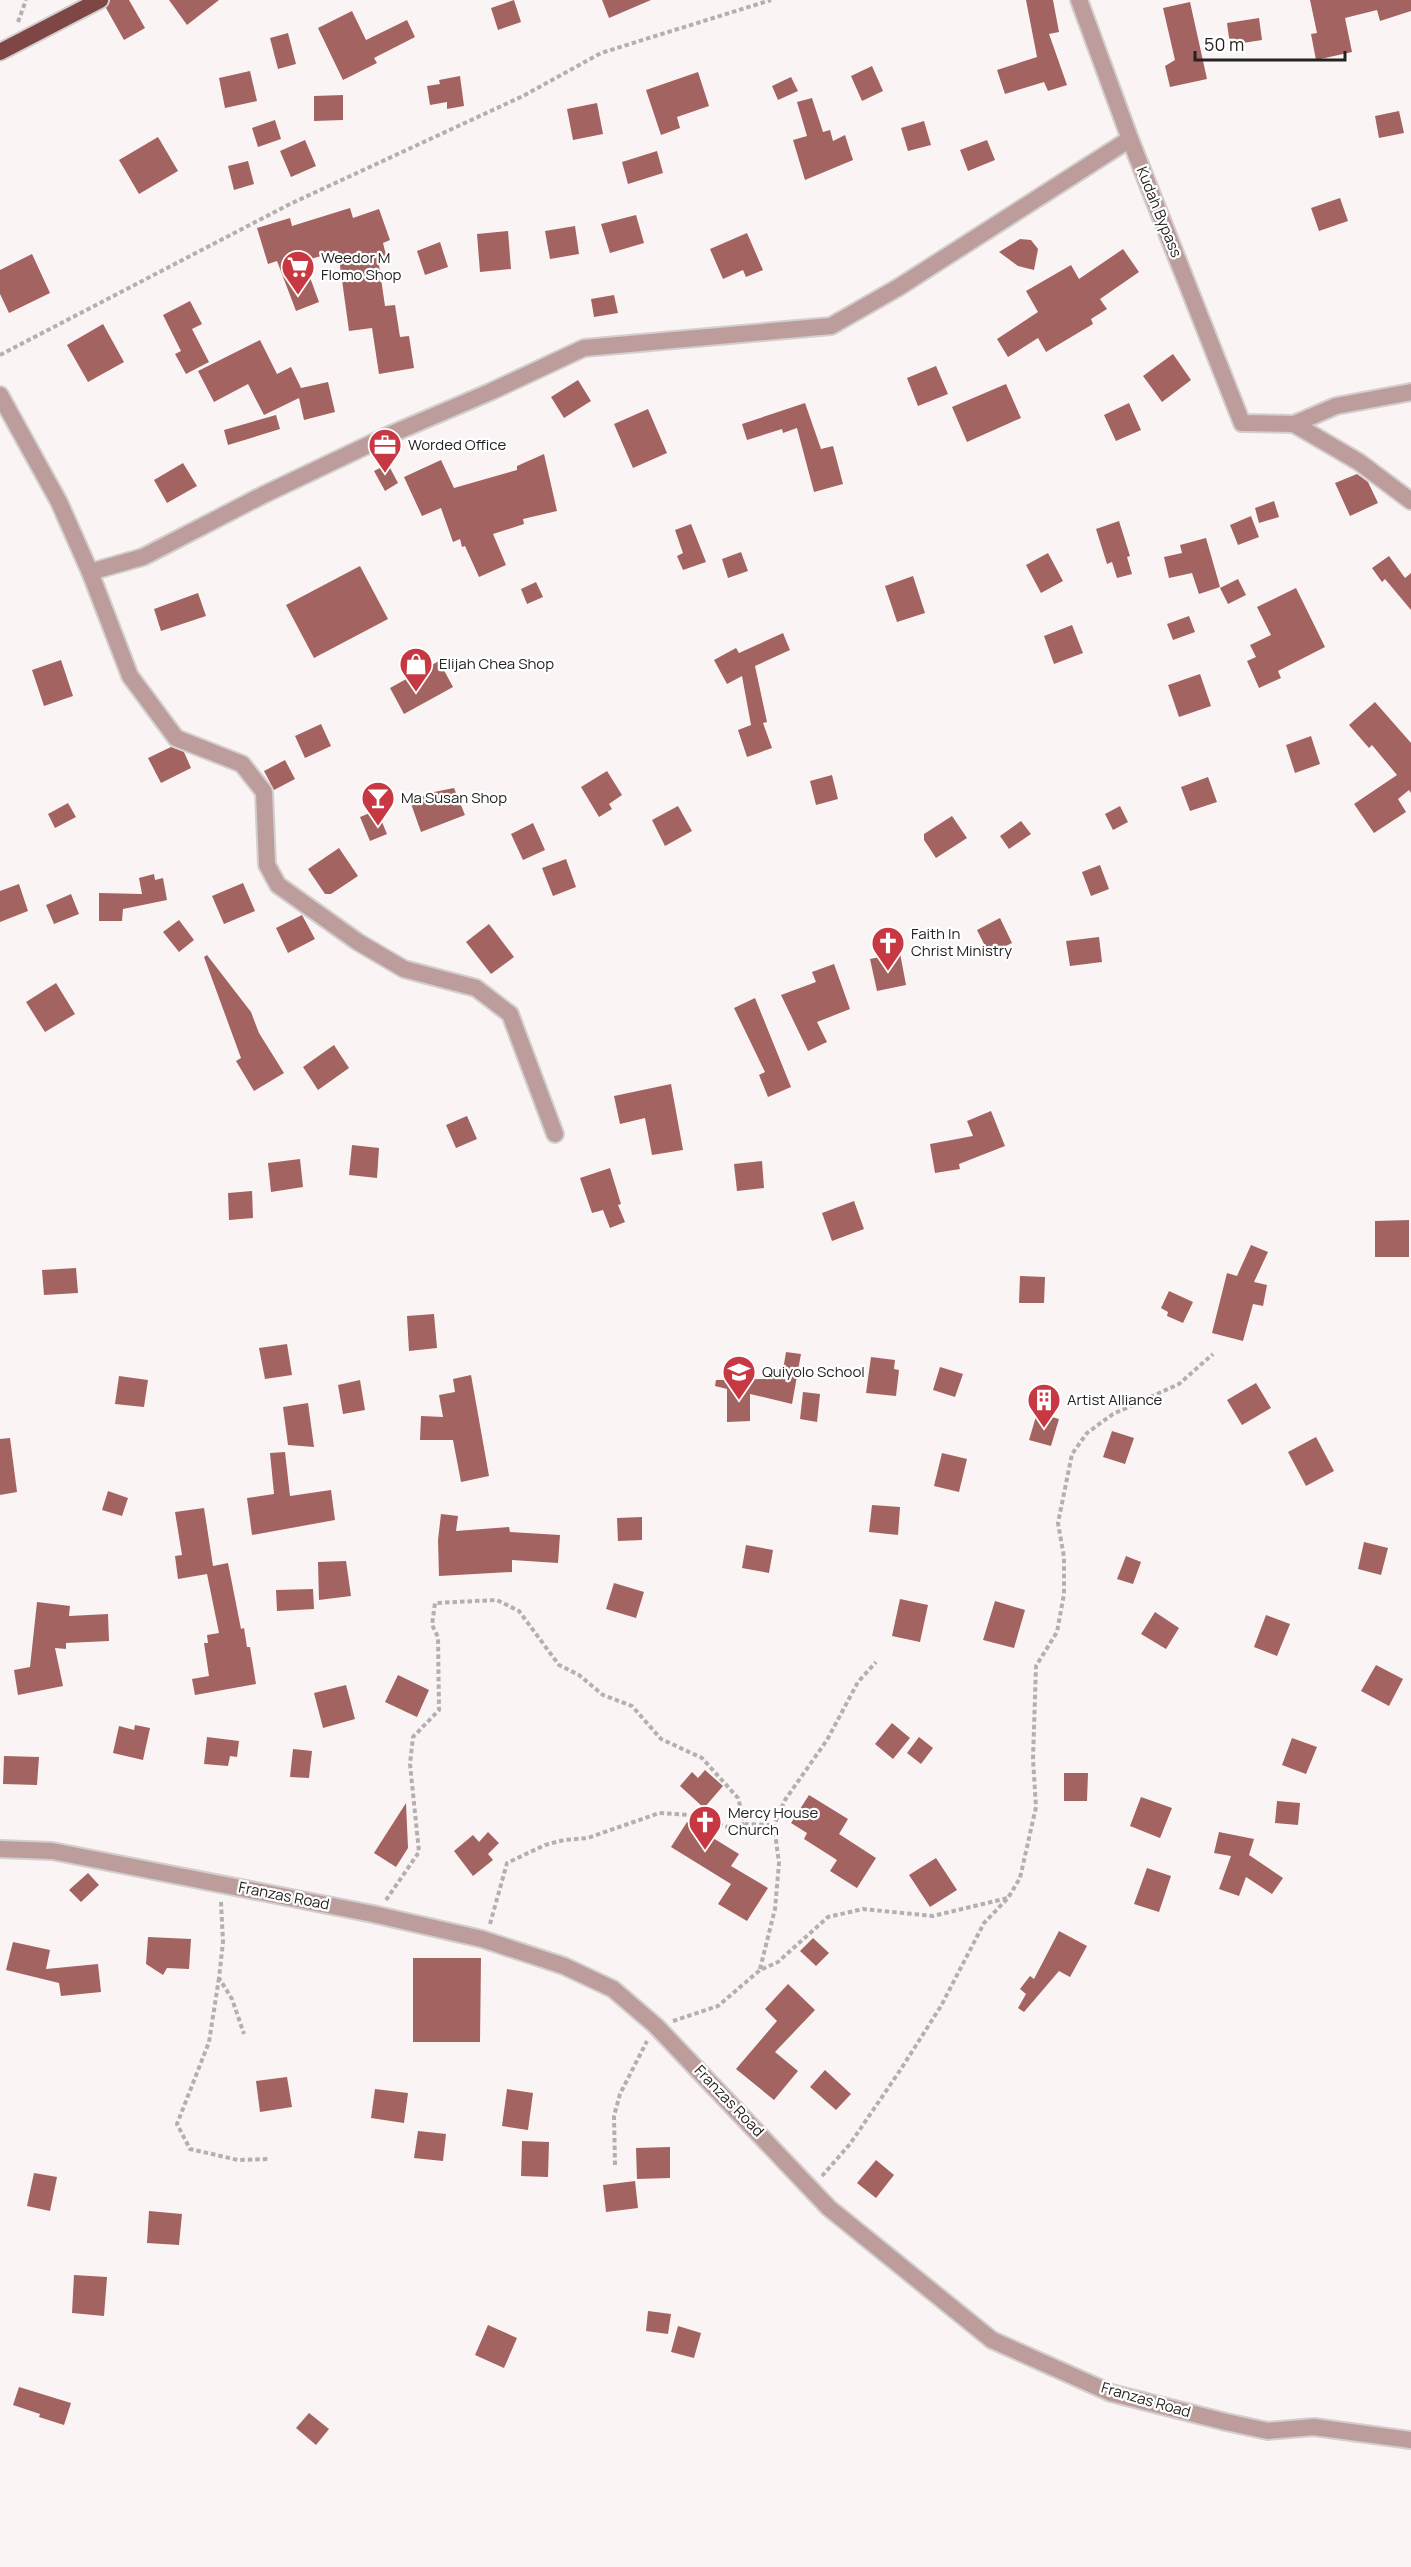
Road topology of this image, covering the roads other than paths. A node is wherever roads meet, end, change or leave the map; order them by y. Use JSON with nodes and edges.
{"nodes":[{"id":1,"x":100,"y":0,"type":"edge"},
{"id":2,"x":1079,"y":0,"type":"edge"},
{"id":3,"x":0,"y":52,"type":"edge"},
{"id":4,"x":1130,"y":139,"type":"junction"},
{"id":5,"x":1411,"y":392,"type":"edge"},
{"id":6,"x":0,"y":395,"type":"edge"},
{"id":7,"x":1294,"y":424,"type":"junction"},
{"id":8,"x":1411,"y":501,"type":"edge"},
{"id":9,"x":90,"y":572,"type":"junction"},
{"id":10,"x":555,"y":1134,"type":"dead end"},
{"id":11,"x":0,"y":1849,"type":"edge"},
{"id":12,"x":1411,"y":2440,"type":"edge"}],
"edges":[{"from":1,"to":3,"type":"highway"},
{"from":2,"to":4,"type":"street","name":"Kudah Bypass"},
{"from":4,"to":7,"type":"street","name":"Kudah Bypass"},
{"from":4,"to":9,"type":"street"},
{"from":5,"to":7,"type":"street"},
{"from":6,"to":9,"type":"street"},
{"from":7,"to":8,"type":"street"},
{"from":9,"to":10,"type":"street"},
{"from":11,"to":12,"type":"street","name":"Franzas Road"}]}
